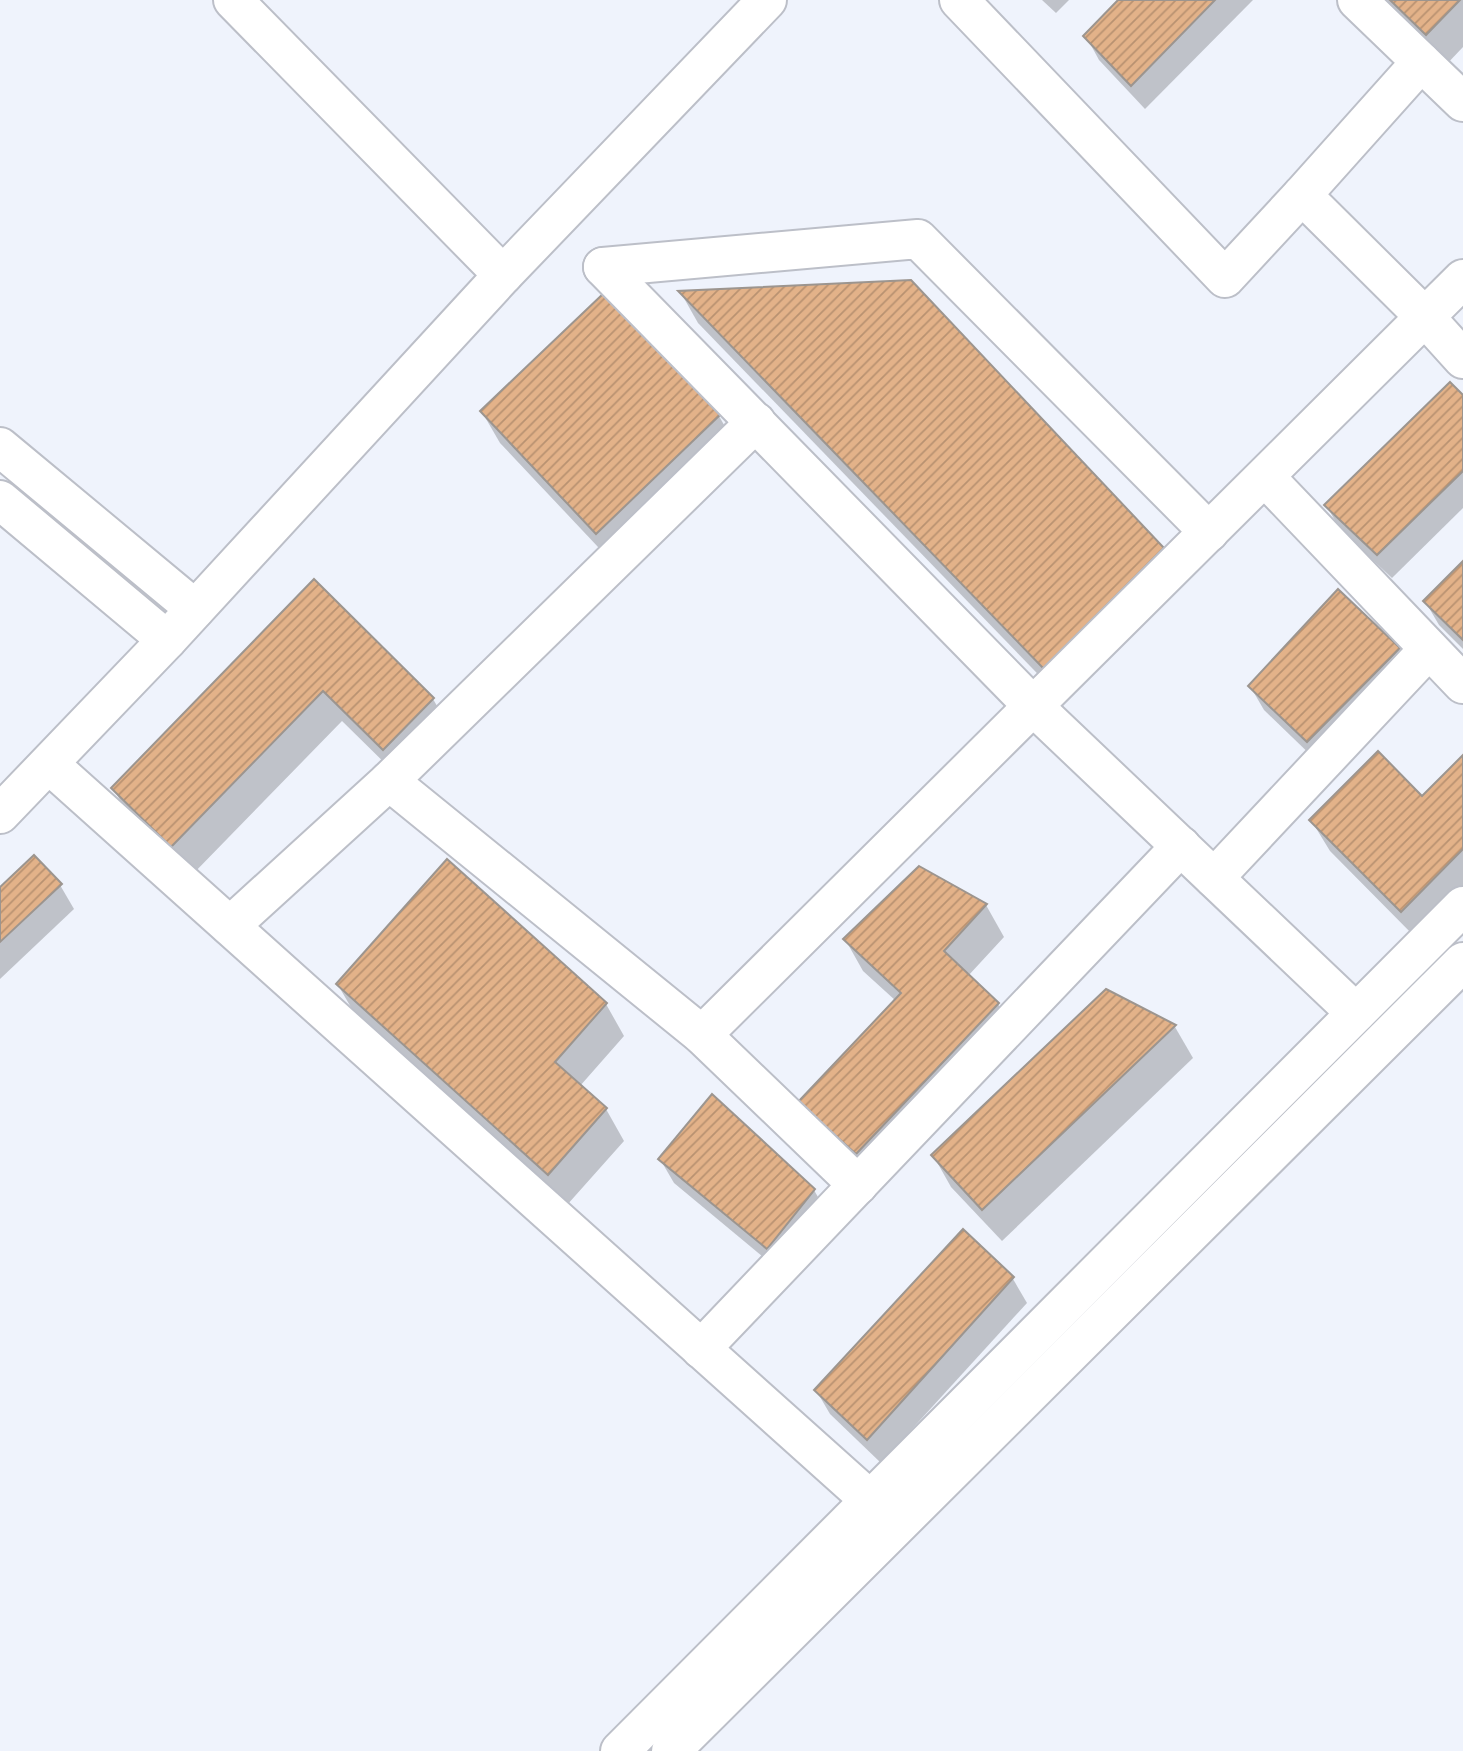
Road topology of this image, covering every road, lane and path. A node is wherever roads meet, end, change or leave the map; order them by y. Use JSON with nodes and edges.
{"nodes":[{"id":1,"x":233,"y":0,"type":"edge"},
{"id":2,"x":767,"y":0,"type":"edge"},
{"id":3,"x":959,"y":0,"type":"edge"},
{"id":4,"x":1357,"y":0,"type":"edge"},
{"id":5,"x":1422,"y":62,"type":"junction"},
{"id":6,"x":1463,"y":102,"type":"edge"},
{"id":7,"x":1302,"y":195,"type":"junction"},
{"id":8,"x":503,"y":275,"type":"junction"},
{"id":9,"x":1463,"y":279,"type":"edge"},
{"id":10,"x":1424,"y":317,"type":"junction"},
{"id":11,"x":1463,"y":359,"type":"edge"},
{"id":12,"x":756,"y":422,"type":"junction"},
{"id":13,"x":0,"y":447,"type":"edge"},
{"id":14,"x":1265,"y":477,"type":"junction"},
{"id":15,"x":0,"y":500,"type":"edge"},
{"id":16,"x":1209,"y":532,"type":"junction"},
{"id":17,"x":195,"y":609,"type":"junction"},
{"id":18,"x":167,"y":640,"type":"junction"},
{"id":19,"x":1429,"y":649,"type":"junction"},
{"id":20,"x":1463,"y":684,"type":"edge"},
{"id":21,"x":1033,"y":706,"type":"junction"},
{"id":22,"x":48,"y":764,"type":"junction"},
{"id":23,"x":389,"y":781,"type":"junction"},
{"id":24,"x":0,"y":814,"type":"edge"},
{"id":25,"x":1181,"y":846,"type":"junction"},
{"id":26,"x":1214,"y":878,"type":"junction"},
{"id":27,"x":1463,"y":906,"type":"edge"},
{"id":28,"x":230,"y":926,"type":"junction"},
{"id":29,"x":1463,"y":962,"type":"edge"},
{"id":30,"x":1356,"y":1013,"type":"junction"},
{"id":31,"x":702,"y":1035,"type":"junction"},
{"id":32,"x":858,"y":1185,"type":"junction"},
{"id":33,"x":701,"y":1349,"type":"junction"},
{"id":34,"x":885,"y":1512,"type":"junction"},
{"id":35,"x":620,"y":1751,"type":"edge"},
{"id":36,"x":671,"y":1751,"type":"edge"}],
"edges":[{"from":1,"to":8,"type":"street"},
{"from":2,"to":8,"type":"street"},
{"from":3,"to":7,"type":"street"},
{"from":4,"to":5,"type":"street"},
{"from":5,"to":6,"type":"street"},
{"from":5,"to":7,"type":"street"},
{"from":7,"to":10,"type":"street"},
{"from":8,"to":17,"type":"street"},
{"from":9,"to":10,"type":"street"},
{"from":10,"to":11,"type":"street"},
{"from":10,"to":14,"type":"street"},
{"from":12,"to":16,"type":"street"},
{"from":12,"to":21,"type":"street"},
{"from":12,"to":23,"type":"street"},
{"from":13,"to":17,"type":"street"},
{"from":14,"to":16,"type":"street"},
{"from":14,"to":19,"type":"street"},
{"from":15,"to":18,"type":"street"},
{"from":16,"to":21,"type":"street"},
{"from":17,"to":18,"type":"street"},
{"from":18,"to":22,"type":"street"},
{"from":19,"to":20,"type":"street"},
{"from":19,"to":26,"type":"street"},
{"from":21,"to":25,"type":"street"},
{"from":21,"to":31,"type":"street"},
{"from":22,"to":24,"type":"street"},
{"from":22,"to":28,"type":"street"},
{"from":23,"to":28,"type":"street"},
{"from":23,"to":31,"type":"street"},
{"from":25,"to":26,"type":"street"},
{"from":25,"to":32,"type":"street"},
{"from":26,"to":30,"type":"street"},
{"from":27,"to":30,"type":"street"},
{"from":28,"to":33,"type":"street"},
{"from":29,"to":34,"type":"street"},
{"from":30,"to":34,"type":"street"},
{"from":31,"to":32,"type":"street"},
{"from":32,"to":33,"type":"street"},
{"from":33,"to":34,"type":"street"},
{"from":34,"to":35,"type":"street"},
{"from":34,"to":36,"type":"street"}]}
